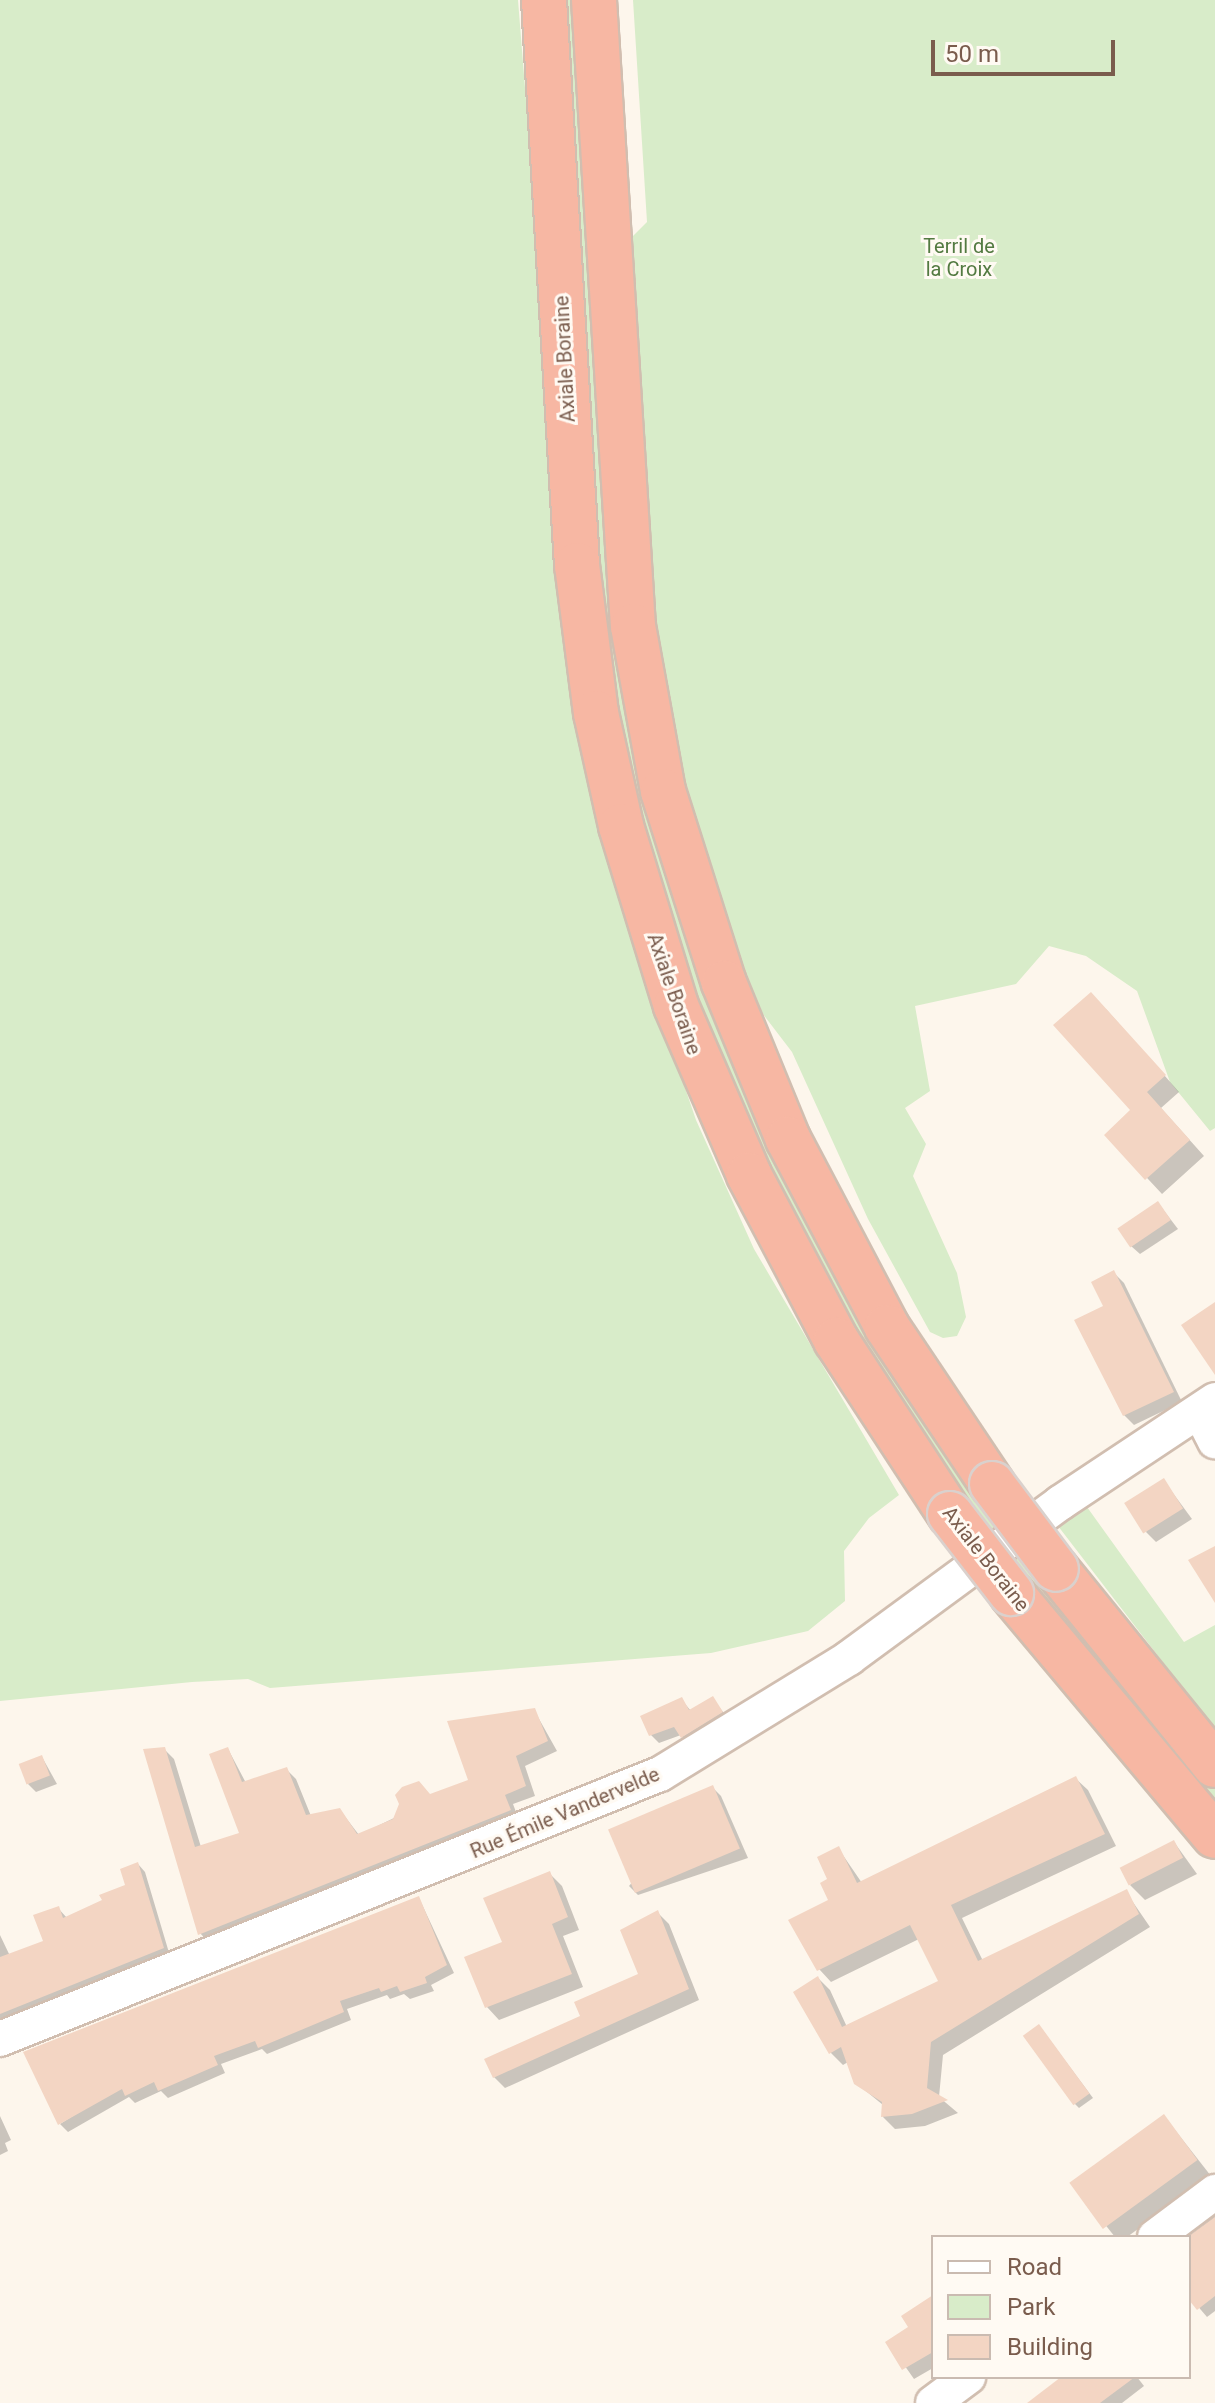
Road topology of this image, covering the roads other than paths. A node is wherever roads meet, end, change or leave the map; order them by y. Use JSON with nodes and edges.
{"nodes":[{"id":1,"x":544,"y":0,"type":"edge"},
{"id":2,"x":594,"y":0,"type":"edge"},
{"id":3,"x":1210,"y":1418,"type":"edge"},
{"id":4,"x":1215,"y":1765,"type":"edge"},
{"id":5,"x":1215,"y":1836,"type":"edge"},
{"id":6,"x":0,"y":2039,"type":"edge"},
{"id":7,"x":1215,"y":2192,"type":"edge"},
{"id":8,"x":1158,"y":2235,"type":"edge"},
{"id":9,"x":965,"y":2379,"type":"edge"},
{"id":10,"x":933,"y":2403,"type":"edge"}],
"edges":[{"from":1,"to":5,"type":"highway","name":"Axiale Boraine","bridge":true},
{"from":2,"to":4,"type":"highway","bridge":true},
{"from":3,"to":6,"type":"street","name":"Rue Émile Vandervelde"},
{"from":7,"to":8,"type":"street"},
{"from":9,"to":10,"type":"street"}]}
